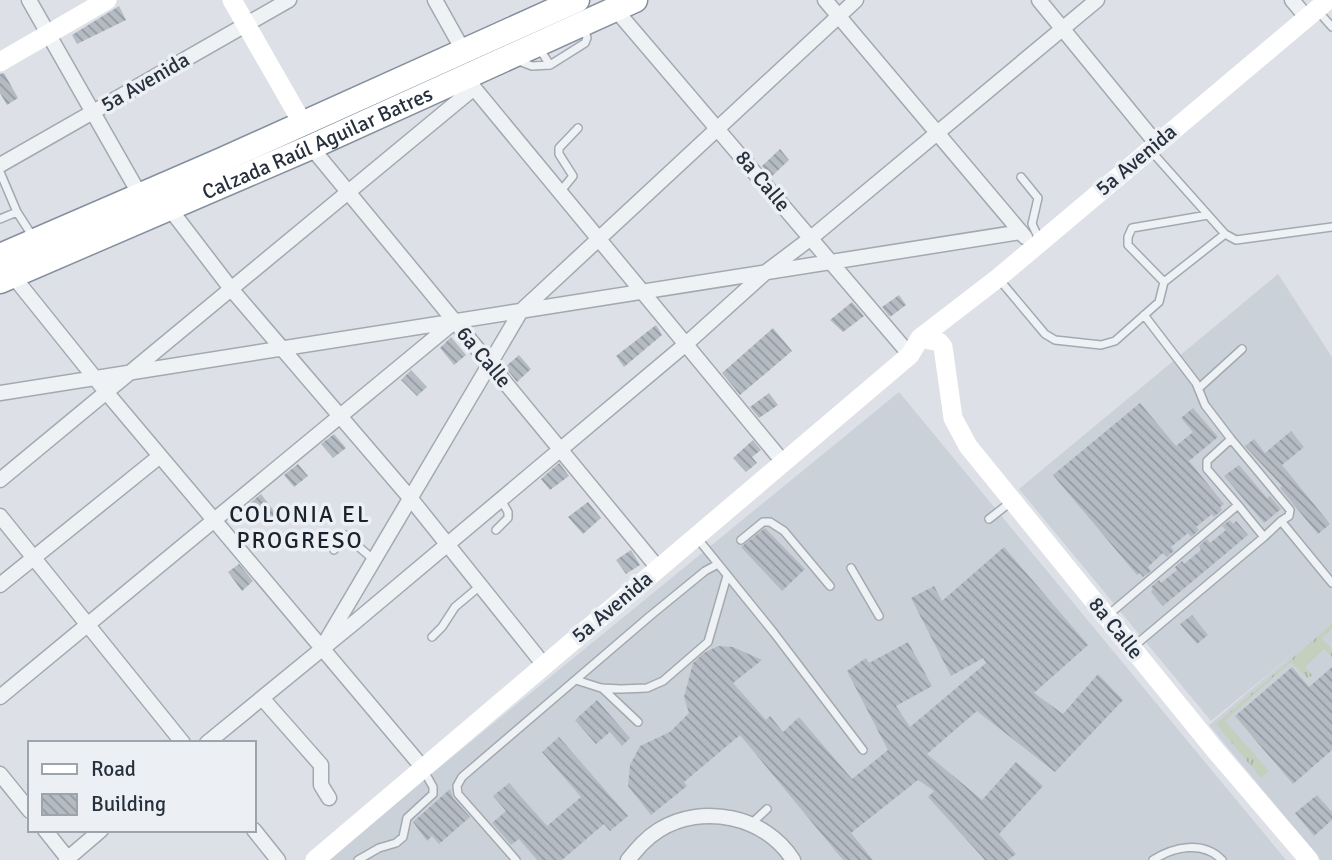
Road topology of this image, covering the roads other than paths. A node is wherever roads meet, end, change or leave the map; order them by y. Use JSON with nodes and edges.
{"nodes":[{"id":1,"x":29,"y":0,"type":"edge"},
{"id":2,"x":107,"y":0,"type":"edge"},
{"id":3,"x":232,"y":0,"type":"edge"},
{"id":4,"x":289,"y":0,"type":"edge"},
{"id":5,"x":435,"y":0,"type":"edge"},
{"id":6,"x":825,"y":0,"type":"edge"},
{"id":7,"x":856,"y":0,"type":"edge"},
{"id":8,"x":1039,"y":0,"type":"edge"},
{"id":9,"x":1097,"y":0,"type":"edge"},
{"id":10,"x":1292,"y":0,"type":"edge"},
{"id":11,"x":625,"y":4,"type":"edge"},
{"id":12,"x":1317,"y":9,"type":"edge"},
{"id":13,"x":580,"y":12,"type":"edge"},
{"id":14,"x":838,"y":16,"type":"junction"},
{"id":15,"x":246,"y":25,"type":"junction"},
{"id":16,"x":1332,"y":27,"type":"edge"},
{"id":17,"x":1062,"y":29,"type":"junction"},
{"id":18,"x":48,"y":33,"type":"junction"},
{"id":19,"x":0,"y":62,"type":"edge"},
{"id":20,"x":469,"y":71,"type":"junction"},
{"id":21,"x":93,"y":112,"type":"junction"},
{"id":22,"x":578,"y":128,"type":"dead end"},
{"id":23,"x":718,"y":129,"type":"junction"},
{"id":24,"x":938,"y":133,"type":"junction"},
{"id":25,"x":307,"y":135,"type":"junction"},
{"id":26,"x":1153,"y":146,"type":"junction"},
{"id":27,"x":0,"y":165,"type":"edge"},
{"id":28,"x":0,"y":172,"type":"edge"},
{"id":29,"x":1021,"y":177,"type":"dead end"},
{"id":30,"x":560,"y":192,"type":"junction"},
{"id":31,"x":349,"y":193,"type":"junction"},
{"id":32,"x":140,"y":195,"type":"junction"},
{"id":33,"x":170,"y":209,"type":"junction"},
{"id":34,"x":17,"y":212,"type":"junction"},
{"id":35,"x":1208,"y":215,"type":"junction"},
{"id":36,"x":0,"y":219,"type":"edge"},
{"id":37,"x":1332,"y":227,"type":"edge"},
{"id":38,"x":1224,"y":234,"type":"junction"},
{"id":39,"x":811,"y":238,"type":"junction"},
{"id":40,"x":599,"y":239,"type":"junction"},
{"id":41,"x":1032,"y":240,"type":"junction"},
{"id":42,"x":35,"y":241,"type":"junction"},
{"id":43,"x":831,"y":262,"type":"junction"},
{"id":44,"x":4,"y":271,"type":"edge"},
{"id":45,"x":766,"y":272,"type":"junction"},
{"id":46,"x":998,"y":278,"type":"junction"},
{"id":47,"x":1164,"y":282,"type":"junction"},
{"id":48,"x":232,"y":290,"type":"junction"},
{"id":49,"x":642,"y":291,"type":"junction"},
{"id":50,"x":521,"y":311,"type":"junction"},
{"id":51,"x":1144,"y":316,"type":"junction"},
{"id":52,"x":455,"y":321,"type":"junction"},
{"id":53,"x":686,"y":344,"type":"junction"},
{"id":54,"x":283,"y":348,"type":"junction"},
{"id":55,"x":923,"y":348,"type":"junction"},
{"id":56,"x":1242,"y":349,"type":"dead end"},
{"id":57,"x":490,"y":364,"type":"junction"},
{"id":58,"x":133,"y":372,"type":"junction"},
{"id":59,"x":95,"y":378,"type":"junction"},
{"id":60,"x":1199,"y":388,"type":"junction"},
{"id":61,"x":0,"y":393,"type":"edge"},
{"id":62,"x":107,"y":393,"type":"junction"},
{"id":63,"x":340,"y":417,"type":"junction"},
{"id":64,"x":1231,"y":439,"type":"junction"},
{"id":65,"x":561,"y":450,"type":"junction"},
{"id":66,"x":160,"y":456,"type":"junction"},
{"id":67,"x":783,"y":462,"type":"junction"},
{"id":68,"x":0,"y":480,"type":"edge"},
{"id":69,"x":411,"y":499,"type":"junction"},
{"id":70,"x":500,"y":499,"type":"junction"},
{"id":71,"x":1012,"y":501,"type":"junction"},
{"id":72,"x":1238,"y":505,"type":"junction"},
{"id":73,"x":0,"y":516,"type":"edge"},
{"id":74,"x":989,"y":519,"type":"dead end"},
{"id":75,"x":214,"y":520,"type":"junction"},
{"id":76,"x":1281,"y":522,"type":"junction"},
{"id":77,"x":496,"y":530,"type":"dead end"},
{"id":78,"x":695,"y":536,"type":"junction"},
{"id":79,"x":1264,"y":537,"type":"junction"},
{"id":80,"x":741,"y":540,"type":"dead end"},
{"id":81,"x":446,"y":544,"type":"junction"},
{"id":82,"x":334,"y":550,"type":"dead end"},
{"id":83,"x":34,"y":557,"type":"junction"},
{"id":84,"x":374,"y":561,"type":"junction"},
{"id":85,"x":718,"y":564,"type":"junction"},
{"id":86,"x":658,"y":568,"type":"junction"},
{"id":87,"x":851,"y":568,"type":"dead end"},
{"id":88,"x":727,"y":576,"type":"junction"},
{"id":89,"x":1332,"y":583,"type":"edge"},
{"id":90,"x":0,"y":585,"type":"edge"},
{"id":91,"x":480,"y":586,"type":"junction"},
{"id":92,"x":830,"y":586,"type":"dead end"},
{"id":93,"x":879,"y":616,"type":"dead end"},
{"id":94,"x":1107,"y":617,"type":"junction"},
{"id":95,"x":87,"y":624,"type":"junction"},
{"id":96,"x":432,"y":637,"type":"dead end"},
{"id":97,"x":1132,"y":647,"type":"junction"},
{"id":98,"x":322,"y":648,"type":"junction"},
{"id":99,"x":544,"y":665,"type":"junction"},
{"id":100,"x":576,"y":680,"type":"junction"},
{"id":101,"x":601,"y":688,"type":"junction"},
{"id":102,"x":0,"y":697,"type":"edge"},
{"id":103,"x":262,"y":698,"type":"junction"},
{"id":104,"x":638,"y":722,"type":"dead end"},
{"id":105,"x":181,"y":741,"type":"edge"},
{"id":106,"x":209,"y":741,"type":"edge"},
{"id":107,"x":863,"y":750,"type":"dead end"},
{"id":108,"x":423,"y":768,"type":"junction"},
{"id":109,"x":0,"y":774,"type":"edge"},
{"id":110,"x":329,"y":798,"type":"dead end"},
{"id":111,"x":28,"y":809,"type":"edge"},
{"id":112,"x":767,"y":809,"type":"dead end"},
{"id":113,"x":751,"y":824,"type":"junction"},
{"id":114,"x":47,"y":832,"type":"edge"},
{"id":115,"x":99,"y":832,"type":"edge"},
{"id":116,"x":256,"y":832,"type":"edge"},
{"id":117,"x":67,"y":859,"type":"edge"},
{"id":118,"x":278,"y":860,"type":"edge"},
{"id":119,"x":315,"y":860,"type":"edge"},
{"id":120,"x":358,"y":860,"type":"edge"},
{"id":121,"x":516,"y":860,"type":"edge"},
{"id":122,"x":628,"y":860,"type":"edge"},
{"id":123,"x":793,"y":860,"type":"edge"},
{"id":124,"x":1153,"y":860,"type":"edge"},
{"id":125,"x":1222,"y":860,"type":"edge"},
{"id":126,"x":1309,"y":860,"type":"edge"}],
"edges":[{"from":1,"to":18,"type":"street"},
{"from":2,"to":18,"type":"street"},
{"from":3,"to":15,"type":"street","name":"6a Calle"},
{"from":4,"to":15,"type":"street","name":"5a Avenida"},
{"from":5,"to":20,"type":"street"},
{"from":6,"to":14,"type":"street"},
{"from":7,"to":14,"type":"street"},
{"from":8,"to":17,"type":"street"},
{"from":9,"to":17,"type":"street"},
{"from":10,"to":12,"type":"street"},
{"from":11,"to":13,"type":"highway","name":"Calzada Raúl Aguilar Batres"},
{"from":11,"to":23,"type":"street","name":"8a Calle"},
{"from":12,"to":16,"type":"lane"},
{"from":12,"to":26,"type":"street","name":"5a Avenida"},
{"from":13,"to":20,"type":"highway","name":"Calzada Raúl Aguilar Batres"},
{"from":13,"to":20,"type":"highway","name":"Calzada Raúl Aguilar Batres"},
{"from":14,"to":23,"type":"street"},
{"from":14,"to":24,"type":"street"},
{"from":15,"to":21,"type":"street","name":"5a Avenida"},
{"from":15,"to":25,"type":"street","name":"6a Calle"},
{"from":17,"to":24,"type":"street"},
{"from":17,"to":26,"type":"street"},
{"from":18,"to":19,"type":"street"},
{"from":18,"to":21,"type":"street"},
{"from":20,"to":25,"type":"highway","name":"Calzada Raúl Aguilar Batres"},
{"from":20,"to":30,"type":"street"},
{"from":20,"to":31,"type":"street"},
{"from":21,"to":27,"type":"street","name":"5a Avenida"},
{"from":21,"to":32,"type":"street"},
{"from":22,"to":30,"type":"lane"},
{"from":23,"to":39,"type":"street","name":"8a Calle"},
{"from":23,"to":40,"type":"street"},
{"from":24,"to":39,"type":"street"},
{"from":24,"to":41,"type":"street"},
{"from":25,"to":31,"type":"street","name":"6a Calle"},
{"from":25,"to":32,"type":"highway","name":"Calzada Raúl Aguilar Batres"},
{"from":25,"to":33,"type":"highway","name":"Calzada Raúl Aguilar Batres"},
{"from":26,"to":35,"type":"lane"},
{"from":26,"to":41,"type":"street","name":"5a Avenida"},
{"from":28,"to":34,"type":"lane"},
{"from":29,"to":41,"type":"lane"},
{"from":30,"to":40,"type":"street"},
{"from":31,"to":48,"type":"street"},
{"from":31,"to":52,"type":"street","name":"6a Calle"},
{"from":32,"to":42,"type":"highway","name":"Calzada Raúl Aguilar Batres"},
{"from":33,"to":44,"type":"highway","name":"Calzada Raúl Aguilar Batres"},
{"from":33,"to":48,"type":"street"},
{"from":34,"to":36,"type":"lane"},
{"from":34,"to":42,"type":"lane"},
{"from":35,"to":38,"type":"lane"},
{"from":35,"to":47,"type":"lane"},
{"from":37,"to":38,"type":"lane"},
{"from":38,"to":47,"type":"lane"},
{"from":39,"to":43,"type":"street","name":"8a Calle"},
{"from":39,"to":45,"type":"street"},
{"from":40,"to":49,"type":"street"},
{"from":40,"to":50,"type":"street"},
{"from":41,"to":43,"type":"street"},
{"from":41,"to":46,"type":"street","name":"5a Avenida"},
{"from":42,"to":44,"type":"highway","name":"Calzada Raúl Aguilar Batres"},
{"from":43,"to":45,"type":"street"},
{"from":43,"to":55,"type":"street","name":"8a Calle"},
{"from":44,"to":59,"type":"street"},
{"from":45,"to":49,"type":"street"},
{"from":45,"to":53,"type":"street"},
{"from":46,"to":51,"type":"lane"},
{"from":46,"to":55,"type":"street","name":"5a Avenida"},
{"from":47,"to":51,"type":"lane"},
{"from":48,"to":54,"type":"street"},
{"from":48,"to":58,"type":"street"},
{"from":49,"to":50,"type":"street"},
{"from":49,"to":53,"type":"street"},
{"from":50,"to":52,"type":"street"},
{"from":50,"to":57,"type":"street"},
{"from":51,"to":60,"type":"lane"},
{"from":52,"to":54,"type":"street"},
{"from":52,"to":57,"type":"street","name":"6a Calle"},
{"from":52,"to":63,"type":"street"},
{"from":53,"to":65,"type":"street"},
{"from":53,"to":67,"type":"street"},
{"from":54,"to":58,"type":"street"},
{"from":54,"to":63,"type":"street"},
{"from":55,"to":67,"type":"street","name":"5a Avenida"},
{"from":55,"to":71,"type":"street","name":"8a Calle"},
{"from":56,"to":60,"type":"lane"},
{"from":57,"to":65,"type":"street","name":"6a Calle"},
{"from":57,"to":69,"type":"street"},
{"from":58,"to":59,"type":"street"},
{"from":58,"to":62,"type":"street"},
{"from":59,"to":61,"type":"street"},
{"from":59,"to":62,"type":"street"},
{"from":60,"to":64,"type":"lane"},
{"from":62,"to":66,"type":"street"},
{"from":62,"to":68,"type":"street"},
{"from":63,"to":69,"type":"street"},
{"from":63,"to":75,"type":"street"},
{"from":64,"to":72,"type":"lane"},
{"from":64,"to":76,"type":"lane"},
{"from":65,"to":70,"type":"street"},
{"from":65,"to":86,"type":"street","name":"6a Calle"},
{"from":66,"to":75,"type":"street"},
{"from":66,"to":83,"type":"street"},
{"from":67,"to":78,"type":"street","name":"5a Avenida"},
{"from":69,"to":81,"type":"street"},
{"from":69,"to":84,"type":"street"},
{"from":70,"to":77,"type":"lane"},
{"from":70,"to":81,"type":"street"},
{"from":71,"to":74,"type":"lane"},
{"from":71,"to":94,"type":"street","name":"8a Calle"},
{"from":72,"to":79,"type":"lane"},
{"from":72,"to":94,"type":"lane"},
{"from":73,"to":83,"type":"street"},
{"from":75,"to":95,"type":"street"},
{"from":75,"to":98,"type":"street"},
{"from":76,"to":79,"type":"lane"},
{"from":76,"to":89,"type":"lane"},
{"from":78,"to":85,"type":"lane"},
{"from":78,"to":86,"type":"street","name":"5a Avenida"},
{"from":79,"to":97,"type":"lane"},
{"from":80,"to":92,"type":"lane"},
{"from":81,"to":91,"type":"street"},
{"from":81,"to":98,"type":"street"},
{"from":82,"to":84,"type":"lane"},
{"from":83,"to":90,"type":"street"},
{"from":83,"to":95,"type":"street"},
{"from":84,"to":98,"type":"street"},
{"from":85,"to":88,"type":"lane"},
{"from":85,"to":100,"type":"lane"},
{"from":86,"to":99,"type":"street","name":"5a Avenida"},
{"from":87,"to":93,"type":"lane"},
{"from":88,"to":101,"type":"lane"},
{"from":88,"to":107,"type":"lane"},
{"from":91,"to":96,"type":"lane"},
{"from":91,"to":99,"type":"street"},
{"from":94,"to":97,"type":"street","name":"8a Calle"},
{"from":95,"to":102,"type":"street"},
{"from":95,"to":105,"type":"street"},
{"from":97,"to":126,"type":"street","name":"8a Calle"},
{"from":98,"to":103,"type":"street"},
{"from":98,"to":108,"type":"street"},
{"from":99,"to":108,"type":"street","name":"5a Avenida"},
{"from":100,"to":101,"type":"lane"},
{"from":100,"to":121,"type":"lane"},
{"from":101,"to":104,"type":"lane"},
{"from":103,"to":106,"type":"street"},
{"from":103,"to":110,"type":"street"},
{"from":108,"to":119,"type":"street","name":"5a Avenida"},
{"from":108,"to":120,"type":"lane"},
{"from":109,"to":111,"type":"street"},
{"from":112,"to":113,"type":"lane"},
{"from":113,"to":122,"type":"street"},
{"from":113,"to":123,"type":"street"},
{"from":114,"to":117,"type":"street"},
{"from":115,"to":117,"type":"street"},
{"from":116,"to":118,"type":"street"},
{"from":124,"to":125,"type":"lane"}]}
